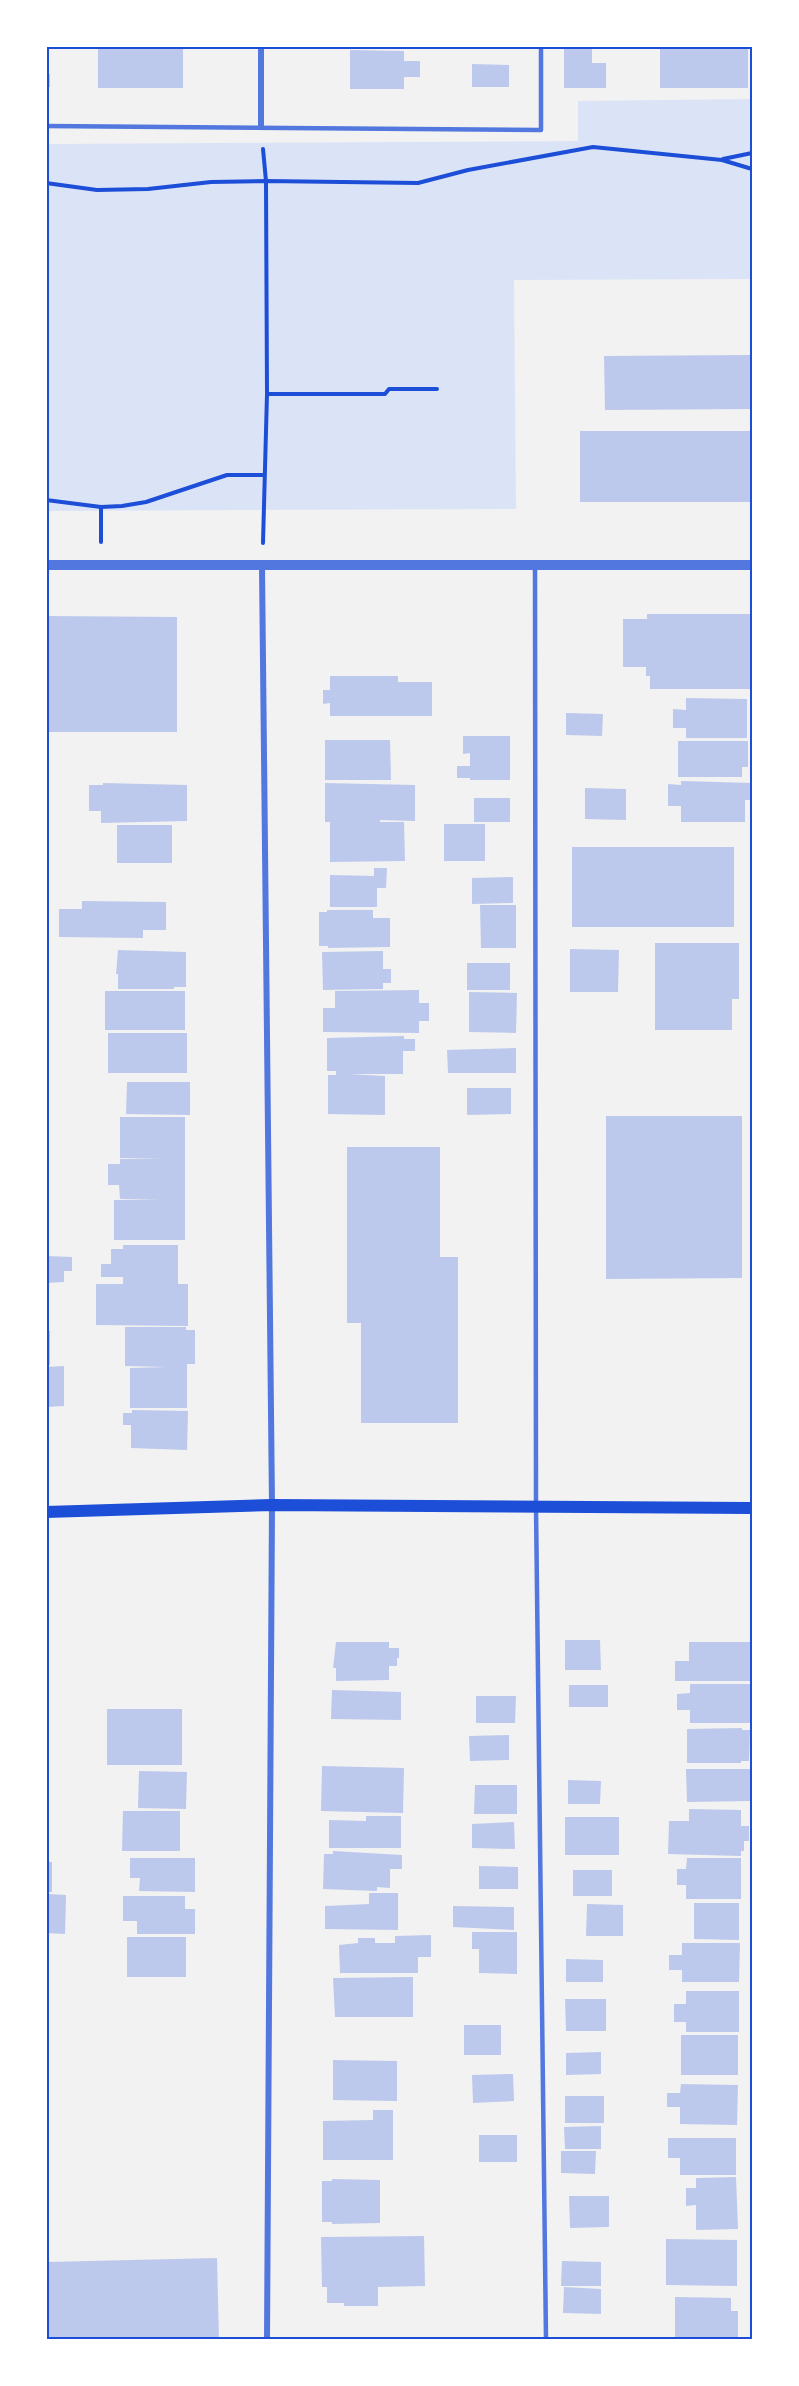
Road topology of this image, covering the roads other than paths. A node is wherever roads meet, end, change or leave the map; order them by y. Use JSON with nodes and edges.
{"nodes":[{"id":1,"x":261,"y":46,"type":"edge"},
{"id":2,"x":541,"y":46,"type":"edge"},
{"id":3,"x":46,"y":126,"type":"edge"},
{"id":4,"x":261,"y":127,"type":"junction"},
{"id":5,"x":535,"y":564,"type":"junction"},
{"id":6,"x":46,"y":565,"type":"edge"},
{"id":7,"x":753,"y":565,"type":"edge"},
{"id":8,"x":262,"y":567,"type":"junction"},
{"id":9,"x":272,"y":1505,"type":"junction"},
{"id":10,"x":536,"y":1507,"type":"junction"},
{"id":11,"x":753,"y":1508,"type":"edge"},
{"id":12,"x":46,"y":1512,"type":"edge"},
{"id":13,"x":267,"y":2340,"type":"edge"},
{"id":14,"x":546,"y":2340,"type":"edge"}],
"edges":[{"from":1,"to":4,"type":"street"},
{"from":2,"to":4,"type":"lane"},
{"from":3,"to":4,"type":"lane"},
{"from":5,"to":7,"type":"street"},
{"from":5,"to":8,"type":"street"},
{"from":5,"to":10,"type":"lane"},
{"from":6,"to":8,"type":"street"},
{"from":8,"to":9,"type":"street"},
{"from":9,"to":10,"type":"main road"},
{"from":9,"to":12,"type":"main road"},
{"from":9,"to":13,"type":"street"},
{"from":10,"to":11,"type":"main road"},
{"from":10,"to":14,"type":"lane"}]}
